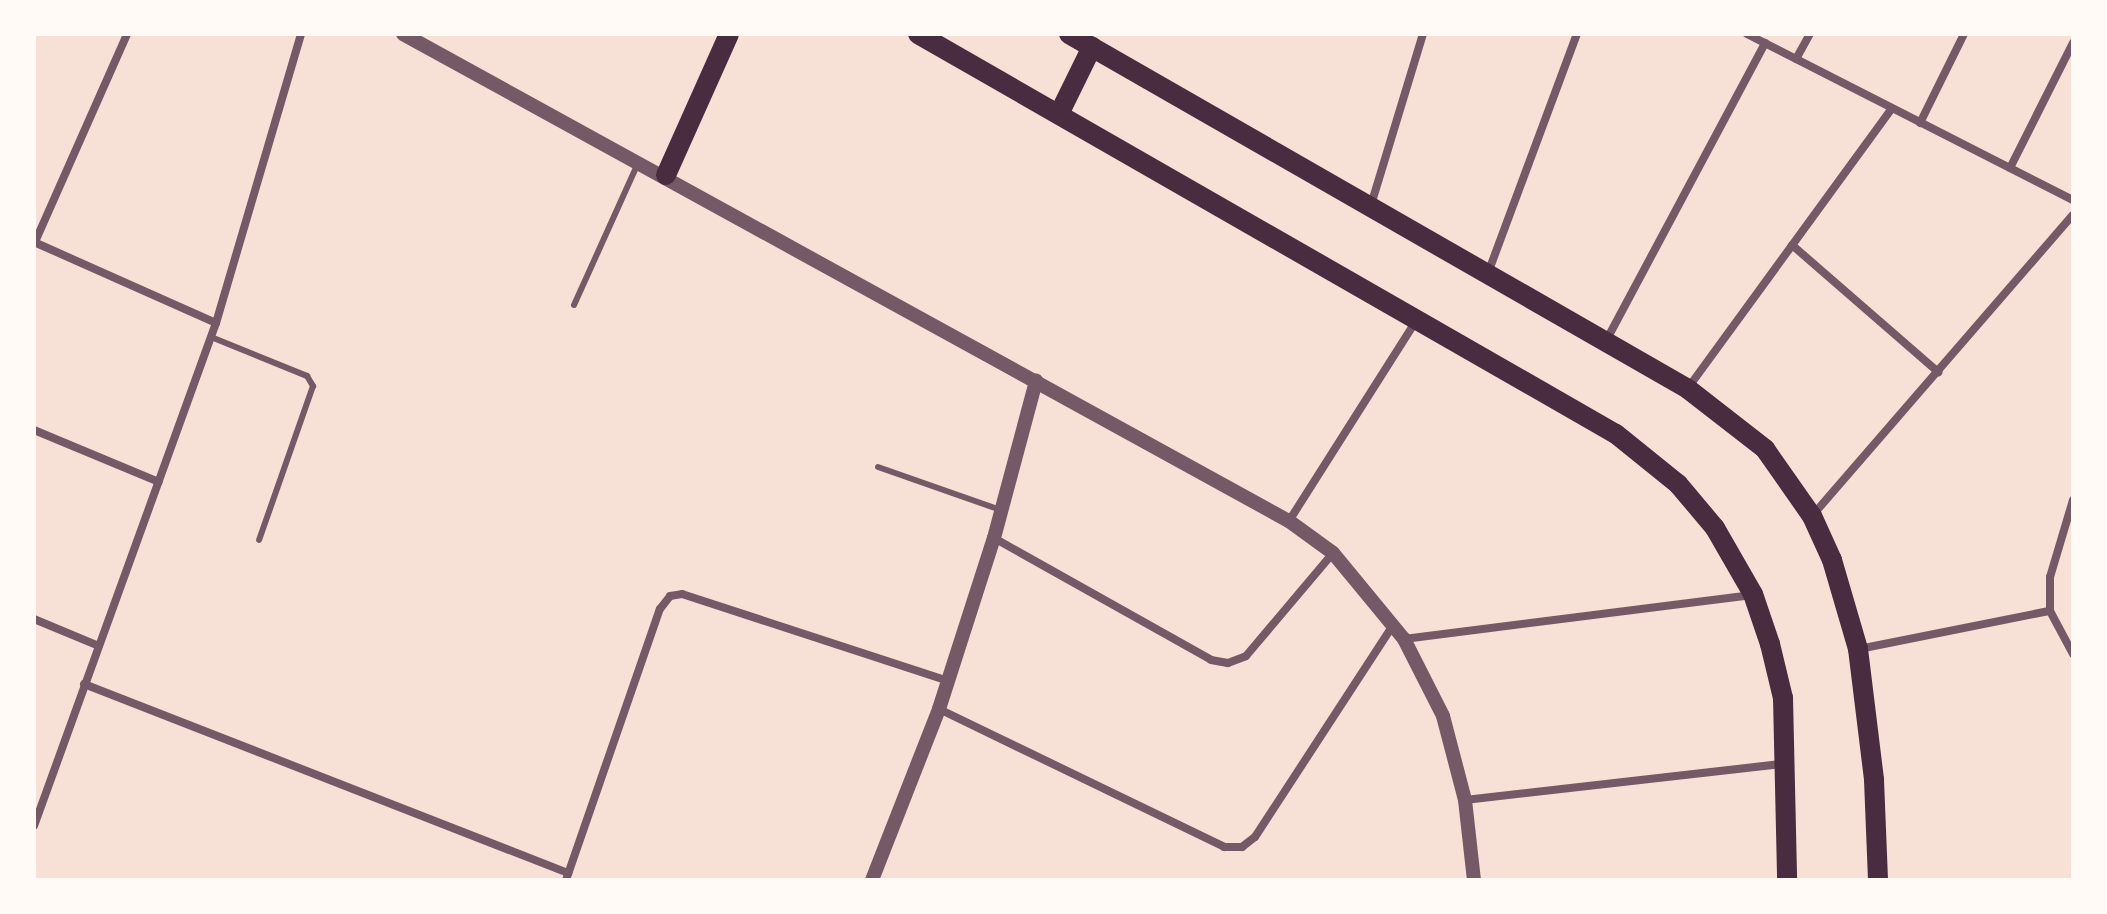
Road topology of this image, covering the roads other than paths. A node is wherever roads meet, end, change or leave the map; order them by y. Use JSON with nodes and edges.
{"nodes":[{"id":1,"x":127,"y":34,"type":"edge"},
{"id":2,"x":301,"y":34,"type":"edge"},
{"id":3,"x":403,"y":34,"type":"edge"},
{"id":4,"x":729,"y":34,"type":"edge"},
{"id":5,"x":918,"y":34,"type":"edge"},
{"id":6,"x":1069,"y":34,"type":"edge"},
{"id":7,"x":1423,"y":34,"type":"edge"},
{"id":8,"x":1577,"y":34,"type":"edge"},
{"id":9,"x":1747,"y":34,"type":"edge"},
{"id":10,"x":1810,"y":34,"type":"edge"},
{"id":11,"x":1964,"y":34,"type":"edge"},
{"id":12,"x":1765,"y":43,"type":"junction"},
{"id":13,"x":2073,"y":43,"type":"edge"},
{"id":14,"x":1092,"y":47,"type":"junction"},
{"id":15,"x":1796,"y":59,"type":"junction"},
{"id":16,"x":1892,"y":108,"type":"junction"},
{"id":17,"x":1059,"y":114,"type":"junction"},
{"id":18,"x":1920,"y":123,"type":"junction"},
{"id":19,"x":639,"y":161,"type":"junction"},
{"id":20,"x":2010,"y":168,"type":"junction"},
{"id":21,"x":666,"y":175,"type":"junction"},
{"id":22,"x":2073,"y":200,"type":"edge"},
{"id":23,"x":1371,"y":205,"type":"junction"},
{"id":24,"x":2073,"y":215,"type":"edge"},
{"id":25,"x":34,"y":242,"type":"edge"},
{"id":26,"x":1792,"y":245,"type":"junction"},
{"id":27,"x":1488,"y":273,"type":"junction"},
{"id":28,"x":574,"y":305,"type":"dead end"},
{"id":29,"x":1417,"y":320,"type":"junction"},
{"id":30,"x":216,"y":323,"type":"junction"},
{"id":31,"x":211,"y":337,"type":"junction"},
{"id":32,"x":1606,"y":341,"type":"junction"},
{"id":33,"x":1938,"y":372,"type":"junction"},
{"id":34,"x":1036,"y":381,"type":"junction"},
{"id":35,"x":1688,"y":389,"type":"junction"},
{"id":36,"x":34,"y":430,"type":"edge"},
{"id":37,"x":878,"y":467,"type":"dead end"},
{"id":38,"x":159,"y":482,"type":"junction"},
{"id":39,"x":2073,"y":500,"type":"edge"},
{"id":40,"x":1001,"y":510,"type":"junction"},
{"id":41,"x":1812,"y":516,"type":"junction"},
{"id":42,"x":1289,"y":521,"type":"junction"},
{"id":43,"x":994,"y":538,"type":"junction"},
{"id":44,"x":259,"y":540,"type":"dead end"},
{"id":45,"x":1333,"y":553,"type":"junction"},
{"id":46,"x":1753,"y":594,"type":"junction"},
{"id":47,"x":2050,"y":611,"type":"junction"},
{"id":48,"x":34,"y":619,"type":"edge"},
{"id":49,"x":1393,"y":624,"type":"junction"},
{"id":50,"x":1404,"y":639,"type":"junction"},
{"id":51,"x":99,"y":646,"type":"junction"},
{"id":52,"x":1858,"y":649,"type":"junction"},
{"id":53,"x":2073,"y":654,"type":"edge"},
{"id":54,"x":945,"y":680,"type":"junction"},
{"id":55,"x":84,"y":684,"type":"junction"},
{"id":56,"x":939,"y":709,"type":"junction"},
{"id":57,"x":1786,"y":764,"type":"junction"},
{"id":58,"x":1465,"y":800,"type":"junction"},
{"id":59,"x":37,"y":810,"type":"edge"},
{"id":60,"x":34,"y":826,"type":"edge"},
{"id":61,"x":567,"y":876,"type":"edge"},
{"id":62,"x":872,"y":880,"type":"edge"},
{"id":63,"x":1474,"y":880,"type":"edge"},
{"id":64,"x":1787,"y":880,"type":"edge"},
{"id":65,"x":1878,"y":880,"type":"edge"}],
"edges":[{"from":1,"to":25,"type":"street"},
{"from":2,"to":30,"type":"street"},
{"from":3,"to":19,"type":"street"},
{"from":4,"to":21,"type":"main road"},
{"from":5,"to":17,"type":"main road"},
{"from":6,"to":14,"type":"main road"},
{"from":7,"to":23,"type":"street"},
{"from":8,"to":27,"type":"street"},
{"from":9,"to":12,"type":"street"},
{"from":10,"to":15,"type":"street"},
{"from":11,"to":18,"type":"street"},
{"from":12,"to":15,"type":"street"},
{"from":12,"to":32,"type":"street"},
{"from":13,"to":20,"type":"street"},
{"from":14,"to":17,"type":"main road"},
{"from":14,"to":23,"type":"main road"},
{"from":15,"to":16,"type":"street"},
{"from":16,"to":18,"type":"street"},
{"from":16,"to":26,"type":"street"},
{"from":17,"to":29,"type":"main road"},
{"from":18,"to":20,"type":"street"},
{"from":19,"to":21,"type":"street"},
{"from":19,"to":28,"type":"lane"},
{"from":20,"to":22,"type":"street"},
{"from":21,"to":34,"type":"street"},
{"from":23,"to":27,"type":"main road"},
{"from":24,"to":33,"type":"street"},
{"from":25,"to":30,"type":"street"},
{"from":26,"to":33,"type":"street"},
{"from":26,"to":35,"type":"street"},
{"from":27,"to":32,"type":"main road"},
{"from":29,"to":42,"type":"street"},
{"from":29,"to":46,"type":"main road"},
{"from":30,"to":31,"type":"street"},
{"from":31,"to":38,"type":"street"},
{"from":31,"to":44,"type":"lane"},
{"from":32,"to":35,"type":"main road"},
{"from":33,"to":41,"type":"street"},
{"from":34,"to":40,"type":"street"},
{"from":34,"to":42,"type":"street"},
{"from":35,"to":41,"type":"main road"},
{"from":36,"to":38,"type":"street"},
{"from":37,"to":40,"type":"lane"},
{"from":38,"to":51,"type":"street"},
{"from":39,"to":47,"type":"street"},
{"from":40,"to":43,"type":"street"},
{"from":41,"to":52,"type":"main road"},
{"from":42,"to":45,"type":"street"},
{"from":43,"to":45,"type":"street"},
{"from":43,"to":54,"type":"street"},
{"from":45,"to":49,"type":"street"},
{"from":46,"to":50,"type":"street"},
{"from":46,"to":57,"type":"main road"},
{"from":47,"to":52,"type":"street"},
{"from":47,"to":53,"type":"street"},
{"from":48,"to":51,"type":"street"},
{"from":49,"to":50,"type":"street"},
{"from":49,"to":56,"type":"street"},
{"from":50,"to":58,"type":"street"},
{"from":51,"to":55,"type":"street"},
{"from":52,"to":65,"type":"main road"},
{"from":54,"to":56,"type":"street"},
{"from":54,"to":61,"type":"street"},
{"from":55,"to":59,"type":"street"},
{"from":55,"to":61,"type":"street"},
{"from":56,"to":62,"type":"street"},
{"from":57,"to":58,"type":"street"},
{"from":57,"to":64,"type":"main road"},
{"from":58,"to":63,"type":"street"},
{"from":59,"to":60,"type":"street"}]}
